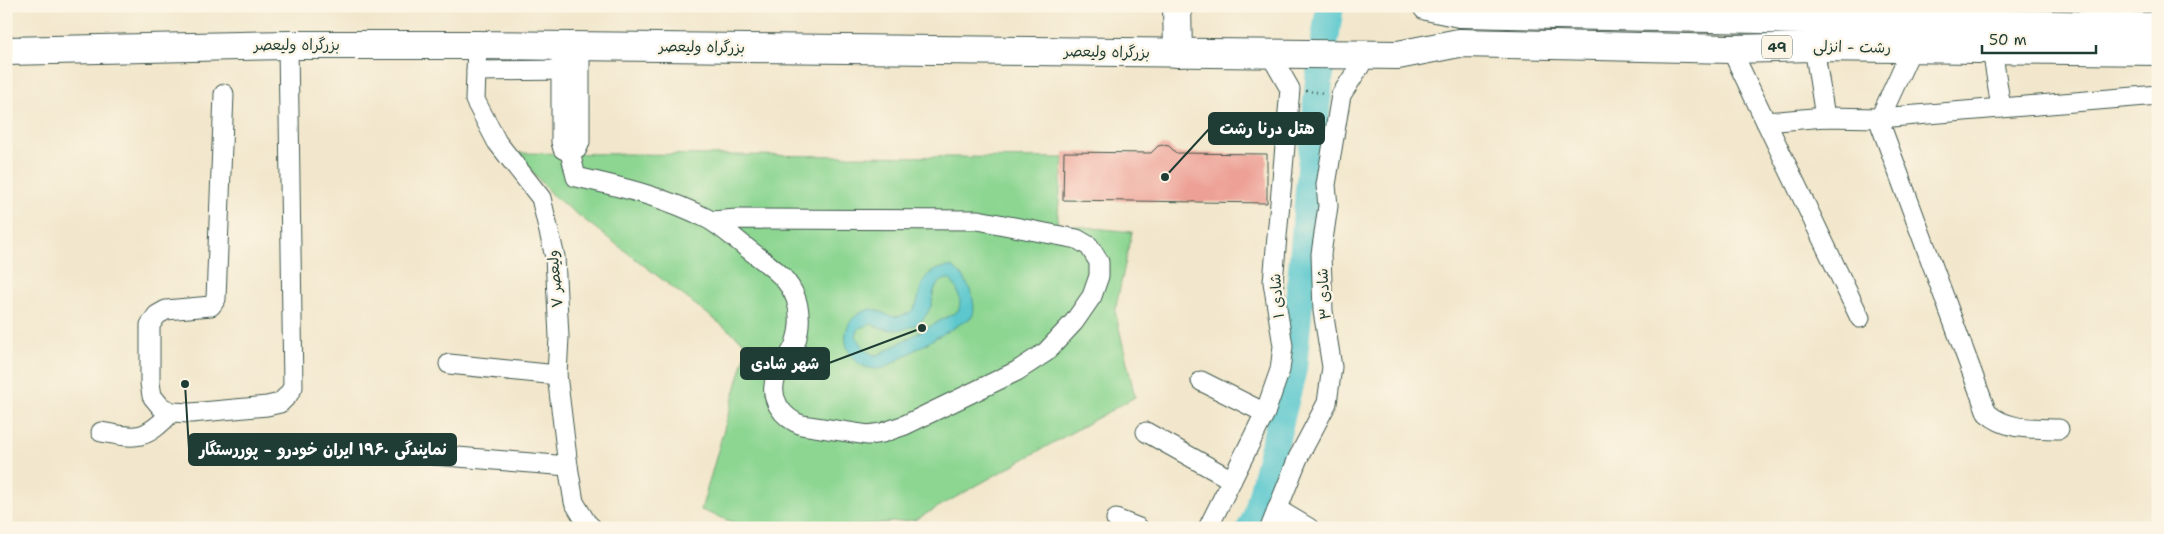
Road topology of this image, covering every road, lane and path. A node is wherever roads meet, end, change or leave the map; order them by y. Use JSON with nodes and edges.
{"nodes":[{"id":1,"x":1177,"y":6,"type":"edge"},
{"id":2,"x":1427,"y":6,"type":"edge"},
{"id":3,"x":2158,"y":26,"type":"edge"},
{"id":4,"x":288,"y":44,"type":"junction"},
{"id":5,"x":1814,"y":47,"type":"junction"},
{"id":6,"x":1731,"y":48,"type":"junction"},
{"id":7,"x":1912,"y":48,"type":"junction"},
{"id":8,"x":1992,"y":49,"type":"junction"},
{"id":9,"x":6,"y":51,"type":"edge"},
{"id":10,"x":2158,"y":51,"type":"edge"},
{"id":11,"x":1178,"y":52,"type":"junction"},
{"id":12,"x":1275,"y":54,"type":"junction"},
{"id":13,"x":1360,"y":55,"type":"junction"},
{"id":14,"x":1398,"y":55,"type":"joint"},
{"id":15,"x":476,"y":58,"type":"junction"},
{"id":16,"x":570,"y":58,"type":"junction"},
{"id":17,"x":1290,"y":90,"type":"junction"},
{"id":18,"x":224,"y":94,"type":"dead end"},
{"id":19,"x":1341,"y":95,"type":"junction"},
{"id":20,"x":2158,"y":95,"type":"edge"},
{"id":21,"x":2001,"y":108,"type":"junction"},
{"id":22,"x":1825,"y":117,"type":"junction"},
{"id":23,"x":1880,"y":118,"type":"junction"},
{"id":24,"x":1766,"y":122,"type":"junction"},
{"id":25,"x":712,"y":221,"type":"junction"},
{"id":26,"x":1860,"y":318,"type":"dead end"},
{"id":27,"x":449,"y":364,"type":"dead end"},
{"id":28,"x":557,"y":375,"type":"junction"},
{"id":29,"x":1200,"y":381,"type":"dead end"},
{"id":30,"x":172,"y":412,"type":"junction"},
{"id":31,"x":1265,"y":413,"type":"junction"},
{"id":32,"x":2059,"y":429,"type":"dead end"},
{"id":33,"x":101,"y":432,"type":"dead end"},
{"id":34,"x":1146,"y":432,"type":"dead end"},
{"id":35,"x":433,"y":455,"type":"dead end"},
{"id":36,"x":568,"y":466,"type":"junction"},
{"id":37,"x":1232,"y":480,"type":"junction"},
{"id":38,"x":1277,"y":509,"type":"junction"},
{"id":39,"x":1116,"y":519,"type":"dead end"},
{"id":40,"x":592,"y":528,"type":"edge"},
{"id":41,"x":1139,"y":528,"type":"edge"},
{"id":42,"x":1208,"y":528,"type":"edge"},
{"id":43,"x":1270,"y":528,"type":"edge"},
{"id":44,"x":1309,"y":528,"type":"edge"}],
"edges":[{"from":1,"to":11,"type":"highway"},
{"from":2,"to":3,"type":"highway","number":"49"},
{"from":4,"to":9,"type":"highway","name":"بزرگراه ولیعصر"},
{"from":4,"to":15,"type":"highway","name":"بزرگراه ولیعصر"},
{"from":4,"to":30,"type":"street"},
{"from":5,"to":6,"type":"highway","name":"رشت - انزلی","number":"49"},
{"from":5,"to":7,"type":"highway","name":"رشت - انزلی","number":"49"},
{"from":5,"to":22,"type":"street"},
{"from":6,"to":14,"type":"highway","name":"رشت - انزلی","number":"49"},
{"from":6,"to":24,"type":"street"},
{"from":7,"to":8,"type":"highway","name":"رشت - انزلی","number":"49"},
{"from":7,"to":23,"type":"street"},
{"from":8,"to":10,"type":"highway","name":"رشت - انزلی","number":"49"},
{"from":8,"to":21,"type":"street"},
{"from":11,"to":12,"type":"highway","name":"بزرگراه ولیعصر"},
{"from":11,"to":16,"type":"highway","name":"بزرگراه ولیعصر"},
{"from":12,"to":13,"type":"highway","name":"بزرگراه ولیعصر"},
{"from":12,"to":17,"type":"street"},
{"from":13,"to":14,"type":"highway","name":"بزرگراه ولیعصر"},
{"from":13,"to":19,"type":"street","name":"شادی ۳"},
{"from":15,"to":16,"type":"highway","name":"بزرگراه ولیعصر"},
{"from":15,"to":28,"type":"street","name":"ولیعصر ۷"},
{"from":16,"to":25,"type":"street"},
{"from":17,"to":19,"type":"path"},
{"from":17,"to":31,"type":"street","name":"شادی ۱"},
{"from":18,"to":30,"type":"street"},
{"from":19,"to":38,"type":"street","name":"شادی ۳"},
{"from":20,"to":21,"type":"street"},
{"from":21,"to":23,"type":"street"},
{"from":22,"to":23,"type":"street"},
{"from":22,"to":24,"type":"street"},
{"from":23,"to":32,"type":"street"},
{"from":24,"to":26,"type":"street"},
{"from":25,"to":25,"type":"street"},
{"from":27,"to":28,"type":"street"},
{"from":28,"to":36,"type":"street","name":"ولیعصر ۷"},
{"from":29,"to":31,"type":"street"},
{"from":30,"to":33,"type":"street"},
{"from":31,"to":37,"type":"street","name":"شادی ۱"},
{"from":34,"to":37,"type":"street"},
{"from":35,"to":36,"type":"street"},
{"from":36,"to":40,"type":"street","name":"ولیعصر ۷"},
{"from":37,"to":42,"type":"street","name":"شادی ۱"},
{"from":38,"to":43,"type":"street","name":"شادی ۳"},
{"from":38,"to":44,"type":"street"},
{"from":39,"to":41,"type":"street"}]}
